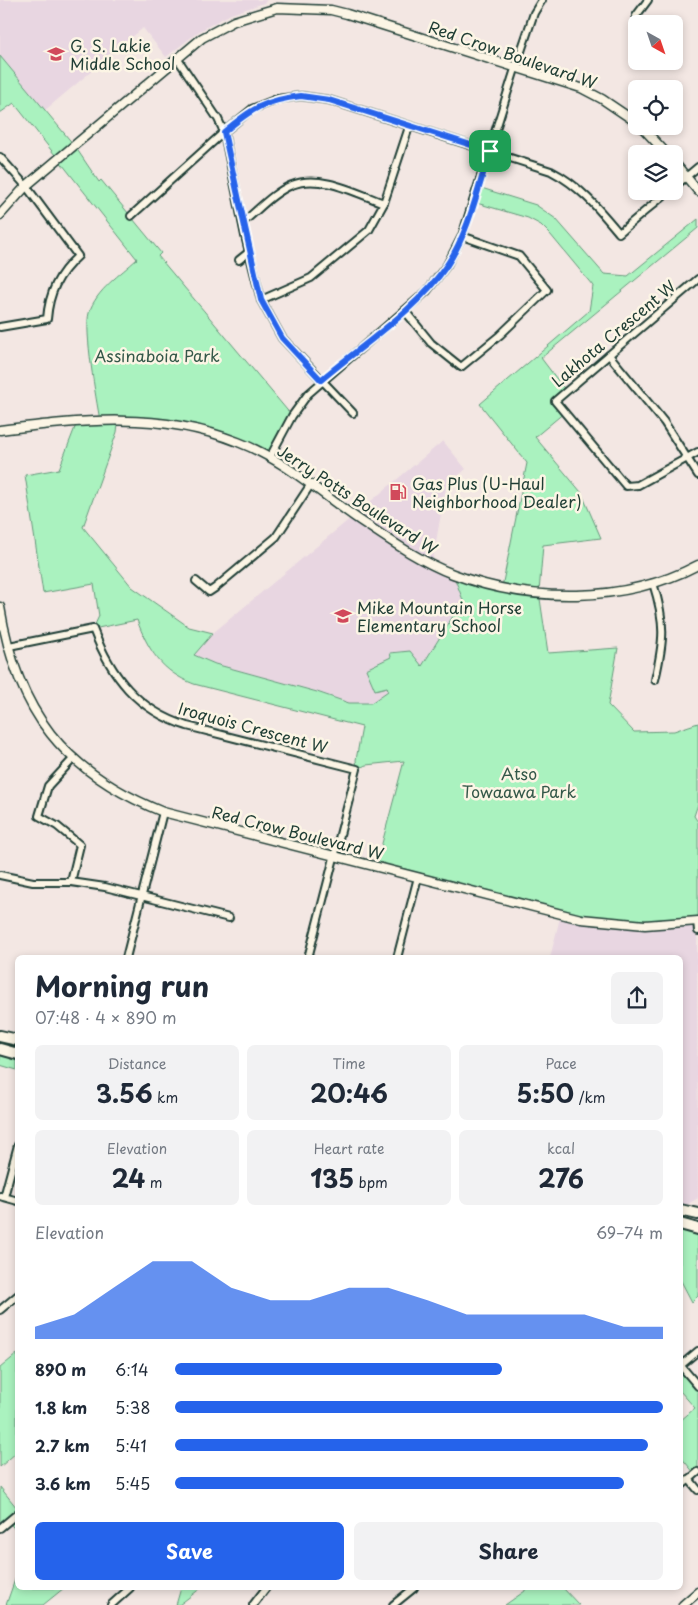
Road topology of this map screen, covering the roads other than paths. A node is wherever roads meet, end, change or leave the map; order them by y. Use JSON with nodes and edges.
{"nodes":[{"id":1,"x":542,"y":0,"type":"edge"},
{"id":2,"x":648,"y":0,"type":"edge"},
{"id":3,"x":276,"y":4,"type":"edge"},
{"id":4,"x":637,"y":15,"type":"edge"},
{"id":5,"x":177,"y":58,"type":"junction"},
{"id":6,"x":515,"y":69,"type":"junction"},
{"id":7,"x":628,"y":117,"type":"edge"},
{"id":8,"x":409,"y":127,"type":"junction"},
{"id":9,"x":224,"y":132,"type":"junction"},
{"id":10,"x":649,"y":135,"type":"edge"},
{"id":11,"x":659,"y":145,"type":"edge"},
{"id":12,"x":490,"y":151,"type":"junction"},
{"id":13,"x":0,"y":157,"type":"edge"},
{"id":14,"x":698,"y":167,"type":"edge"},
{"id":15,"x":683,"y":173,"type":"edge"},
{"id":16,"x":686,"y":177,"type":"junction"},
{"id":17,"x":683,"y":180,"type":"edge"},
{"id":18,"x":26,"y":186,"type":"junction"},
{"id":19,"x":698,"y":191,"type":"edge"},
{"id":20,"x":658,"y":200,"type":"edge"},
{"id":21,"x":384,"y":204,"type":"junction"},
{"id":22,"x":0,"y":215,"type":"edge"},
{"id":23,"x":131,"y":216,"type":"dead end"},
{"id":24,"x":243,"y":222,"type":"junction"},
{"id":25,"x":462,"y":236,"type":"junction"},
{"id":26,"x":249,"y":252,"type":"junction"},
{"id":27,"x":239,"y":260,"type":"dead end"},
{"id":28,"x":698,"y":279,"type":"edge"},
{"id":29,"x":261,"y":300,"type":"junction"},
{"id":30,"x":405,"y":311,"type":"junction"},
{"id":31,"x":0,"y":327,"type":"edge"},
{"id":32,"x":609,"y":355,"type":"junction"},
{"id":33,"x":321,"y":380,"type":"junction"},
{"id":34,"x":353,"y":413,"type":"dead end"},
{"id":35,"x":0,"y":430,"type":"edge"},
{"id":36,"x":698,"y":452,"type":"edge"},
{"id":37,"x":270,"y":457,"type":"junction"},
{"id":38,"x":688,"y":458,"type":"junction"},
{"id":39,"x":698,"y":475,"type":"edge"},
{"id":40,"x":311,"y":484,"type":"junction"},
{"id":41,"x":698,"y":565,"type":"edge"},
{"id":42,"x":196,"y":581,"type":"dead end"},
{"id":43,"x":653,"y":584,"type":"junction"},
{"id":44,"x":0,"y":607,"type":"edge"},
{"id":45,"x":9,"y":646,"type":"junction"},
{"id":46,"x":655,"y":680,"type":"dead end"},
{"id":47,"x":73,"y":759,"type":"junction"},
{"id":48,"x":163,"y":812,"type":"junction"},
{"id":49,"x":335,"y":855,"type":"junction"},
{"id":50,"x":0,"y":875,"type":"edge"},
{"id":51,"x":418,"y":877,"type":"junction"},
{"id":52,"x":71,"y":882,"type":"junction"},
{"id":53,"x":142,"y":896,"type":"junction"},
{"id":54,"x":228,"y":918,"type":"dead end"},
{"id":55,"x":697,"y":921,"type":"edge"},
{"id":56,"x":698,"y":931,"type":"edge"},
{"id":57,"x":127,"y":955,"type":"edge"},
{"id":58,"x":309,"y":955,"type":"edge"},
{"id":59,"x":398,"y":955,"type":"edge"},
{"id":60,"x":0,"y":1036,"type":"edge"},
{"id":61,"x":15,"y":1039,"type":"edge"},
{"id":62,"x":0,"y":1049,"type":"edge"},
{"id":63,"x":15,"y":1053,"type":"edge"},
{"id":64,"x":15,"y":1155,"type":"edge"},
{"id":65,"x":2,"y":1197,"type":"edge"},
{"id":66,"x":15,"y":1200,"type":"edge"},
{"id":67,"x":683,"y":1211,"type":"edge"},
{"id":68,"x":698,"y":1214,"type":"edge"},
{"id":69,"x":683,"y":1225,"type":"edge"},
{"id":70,"x":698,"y":1229,"type":"edge"},
{"id":71,"x":15,"y":1298,"type":"edge"},
{"id":72,"x":0,"y":1310,"type":"edge"},
{"id":73,"x":698,"y":1352,"type":"edge"},
{"id":74,"x":683,"y":1364,"type":"edge"},
{"id":75,"x":683,"y":1369,"type":"edge"},
{"id":76,"x":698,"y":1386,"type":"edge"},
{"id":77,"x":698,"y":1473,"type":"edge"},
{"id":78,"x":689,"y":1479,"type":"junction"},
{"id":79,"x":683,"y":1484,"type":"edge"},
{"id":80,"x":698,"y":1490,"type":"edge"},
{"id":81,"x":15,"y":1516,"type":"edge"},
{"id":82,"x":0,"y":1528,"type":"edge"},
{"id":83,"x":128,"y":1590,"type":"edge"},
{"id":84,"x":264,"y":1590,"type":"edge"},
{"id":85,"x":412,"y":1590,"type":"edge"},
{"id":86,"x":698,"y":1592,"type":"edge"},
{"id":87,"x":111,"y":1605,"type":"edge"},
{"id":88,"x":253,"y":1605,"type":"edge"},
{"id":89,"x":393,"y":1605,"type":"edge"},
{"id":90,"x":683,"y":1605,"type":"edge"}],
"edges":[{"from":1,"to":6,"type":"street"},
{"from":2,"to":4,"type":"street"},
{"from":3,"to":5,"type":"street","name":"Red Crow Boulevard W"},
{"from":3,"to":6,"type":"street","name":"Red Crow Boulevard W"},
{"from":5,"to":9,"type":"street"},
{"from":5,"to":18,"type":"street","name":"Red Crow Boulevard W"},
{"from":6,"to":7,"type":"street","name":"Red Crow Boulevard W"},
{"from":6,"to":12,"type":"street"},
{"from":8,"to":9,"type":"street"},
{"from":8,"to":12,"type":"street"},
{"from":8,"to":21,"type":"street"},
{"from":9,"to":23,"type":"street"},
{"from":9,"to":24,"type":"street"},
{"from":10,"to":11,"type":"street"},
{"from":12,"to":20,"type":"street"},
{"from":12,"to":25,"type":"street"},
{"from":13,"to":18,"type":"street"},
{"from":14,"to":16,"type":"street"},
{"from":15,"to":16,"type":"street"},
{"from":16,"to":17,"type":"street"},
{"from":16,"to":19,"type":"street"},
{"from":18,"to":22,"type":"street","name":"Red Crow Boulevard W"},
{"from":18,"to":31,"type":"street"},
{"from":21,"to":24,"type":"street"},
{"from":21,"to":29,"type":"street"},
{"from":24,"to":26,"type":"street"},
{"from":25,"to":30,"type":"street"},
{"from":25,"to":30,"type":"street"},
{"from":26,"to":27,"type":"street"},
{"from":26,"to":29,"type":"street"},
{"from":28,"to":32,"type":"street","name":"Lakhota Crescent W"},
{"from":29,"to":33,"type":"street"},
{"from":30,"to":33,"type":"street"},
{"from":32,"to":38,"type":"street"},
{"from":32,"to":38,"type":"street","name":"Lakhota Crescent W"},
{"from":33,"to":34,"type":"street"},
{"from":33,"to":37,"type":"street"},
{"from":35,"to":37,"type":"street","name":"Jerry Potts Boulevard W"},
{"from":36,"to":38,"type":"street","name":"Lakhota Crescent W"},
{"from":37,"to":40,"type":"street","name":"Jerry Potts Boulevard W"},
{"from":38,"to":39,"type":"street"},
{"from":40,"to":42,"type":"street"},
{"from":40,"to":43,"type":"street","name":"Jerry Potts Boulevard W"},
{"from":41,"to":43,"type":"street","name":"Jerry Potts Boulevard W"},
{"from":43,"to":46,"type":"street"},
{"from":44,"to":45,"type":"street","name":"Red Crow Boulevard W"},
{"from":45,"to":47,"type":"street","name":"Red Crow Boulevard W"},
{"from":45,"to":49,"type":"street","name":"Iroquois Crescent W"},
{"from":47,"to":48,"type":"street","name":"Red Crow Boulevard W"},
{"from":47,"to":52,"type":"street"},
{"from":48,"to":49,"type":"street","name":"Red Crow Boulevard W"},
{"from":48,"to":53,"type":"street"},
{"from":49,"to":51,"type":"street","name":"Red Crow Boulevard W"},
{"from":49,"to":58,"type":"street"},
{"from":50,"to":52,"type":"street"},
{"from":51,"to":55,"type":"street","name":"Red Crow Boulevard W"},
{"from":51,"to":59,"type":"street"},
{"from":52,"to":53,"type":"street"},
{"from":53,"to":54,"type":"street"},
{"from":53,"to":57,"type":"street"},
{"from":55,"to":56,"type":"street"},
{"from":60,"to":61,"type":"main road"},
{"from":62,"to":63,"type":"main road"},
{"from":64,"to":65,"type":"street"},
{"from":65,"to":66,"type":"street"},
{"from":67,"to":68,"type":"main road"},
{"from":69,"to":70,"type":"main road"},
{"from":71,"to":72,"type":"street"},
{"from":73,"to":74,"type":"street"},
{"from":75,"to":76,"type":"street"},
{"from":77,"to":78,"type":"street"},
{"from":78,"to":79,"type":"street"},
{"from":78,"to":80,"type":"street"},
{"from":81,"to":82,"type":"street"},
{"from":83,"to":87,"type":"street"},
{"from":84,"to":88,"type":"street"},
{"from":85,"to":89,"type":"street"},
{"from":86,"to":90,"type":"street"}]}
